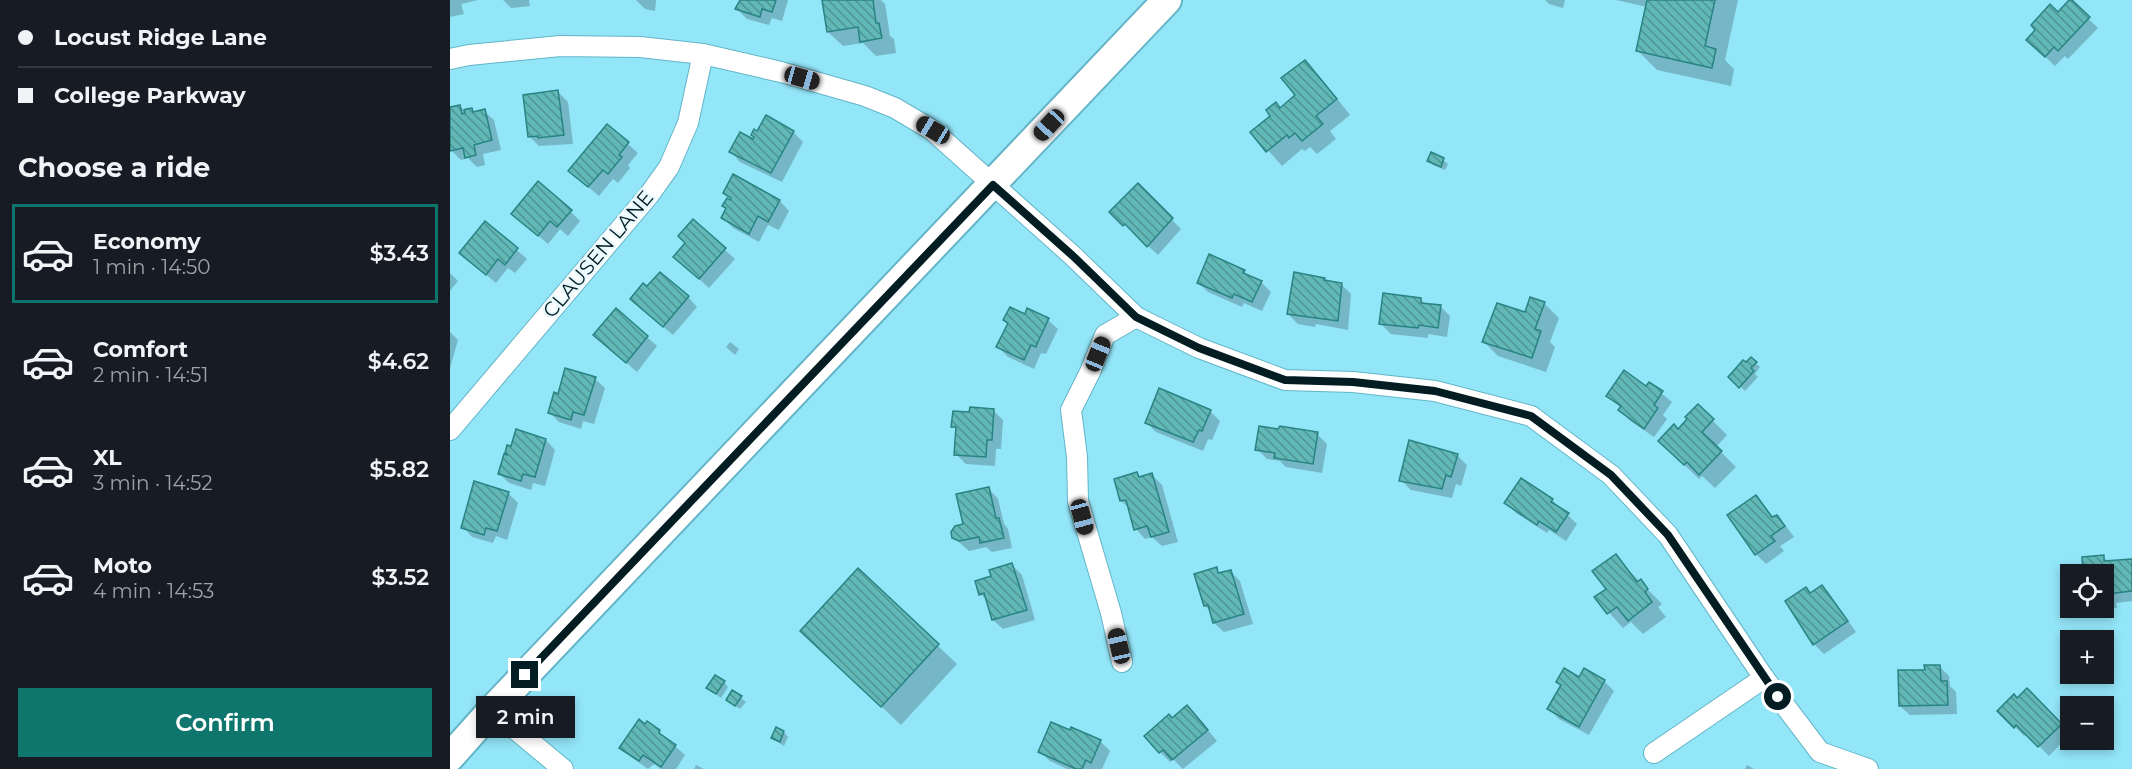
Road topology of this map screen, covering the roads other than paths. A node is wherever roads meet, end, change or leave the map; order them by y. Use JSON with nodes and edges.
{"nodes":[{"id":1,"x":1167,"y":0,"type":"edge"},
{"id":2,"x":703,"y":54,"type":"junction"},
{"id":3,"x":450,"y":59,"type":"edge"},
{"id":4,"x":993,"y":185,"type":"junction"},
{"id":5,"x":1136,"y":317,"type":"junction"},
{"id":6,"x":450,"y":430,"type":"edge"},
{"id":7,"x":1122,"y":662,"type":"dead end"},
{"id":8,"x":1764,"y":678,"type":"junction"},
{"id":9,"x":492,"y":710,"type":"junction"},
{"id":10,"x":1654,"y":753,"type":"dead end"},
{"id":11,"x":450,"y":757,"type":"edge"},
{"id":12,"x":563,"y":769,"type":"edge"},
{"id":13,"x":1868,"y":769,"type":"edge"}],
"edges":[{"from":1,"to":4,"type":"main road"},
{"from":2,"to":3,"type":"street"},
{"from":2,"to":4,"type":"street"},
{"from":2,"to":6,"type":"street","name":"CLAUSEN LANE"},
{"from":4,"to":5,"type":"street"},
{"from":4,"to":9,"type":"main road"},
{"from":5,"to":7,"type":"street"},
{"from":5,"to":8,"type":"street"},
{"from":8,"to":10,"type":"street"},
{"from":8,"to":13,"type":"street"},
{"from":9,"to":11,"type":"main road"},
{"from":9,"to":12,"type":"street"}]}
